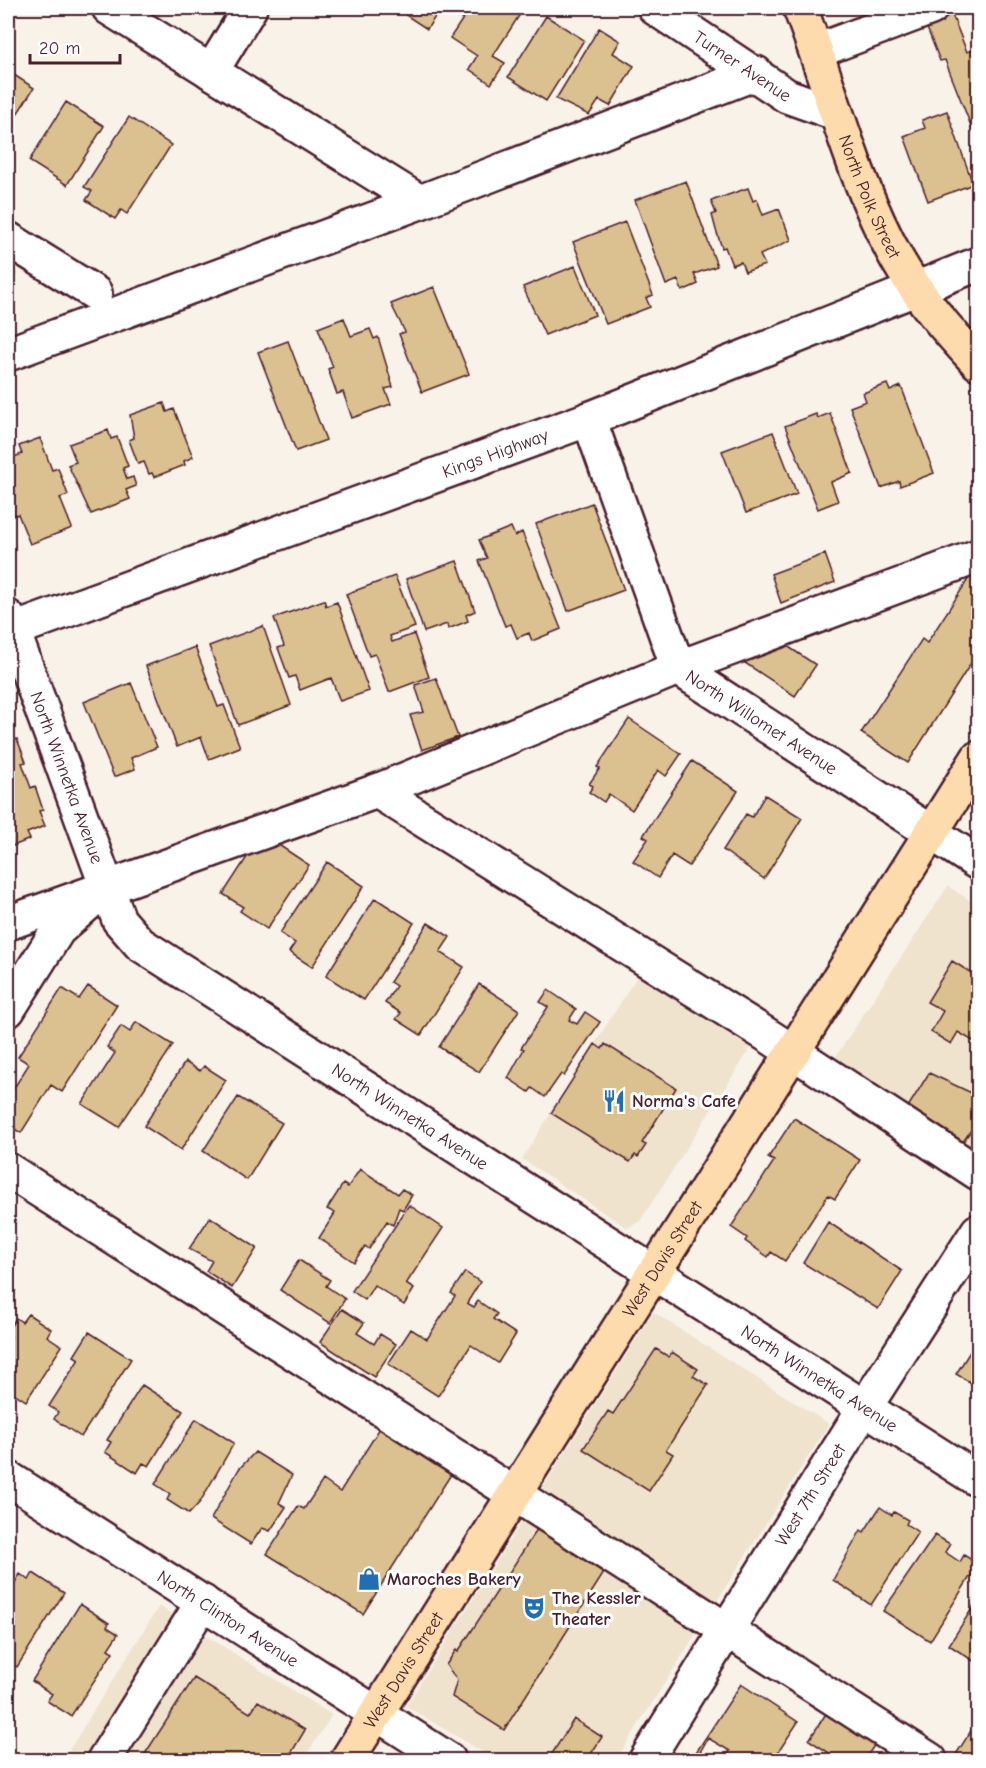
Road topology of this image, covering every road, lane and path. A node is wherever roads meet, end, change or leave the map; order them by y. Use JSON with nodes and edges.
{"nodes":[{"id":1,"x":109,"y":8,"type":"edge"},
{"id":2,"x":250,"y":8,"type":"edge"},
{"id":3,"x":655,"y":8,"type":"edge"},
{"id":4,"x":800,"y":8,"type":"edge"},
{"id":5,"x":931,"y":8,"type":"edge"},
{"id":6,"x":816,"y":51,"type":"junction"},
{"id":7,"x":211,"y":72,"type":"junction"},
{"id":8,"x":756,"y":73,"type":"junction"},
{"id":9,"x":835,"y":113,"type":"junction"},
{"id":10,"x":420,"y":202,"type":"junction"},
{"id":11,"x":8,"y":239,"type":"edge"},
{"id":12,"x":978,"y":264,"type":"edge"},
{"id":13,"x":917,"y":290,"type":"junction"},
{"id":14,"x":95,"y":293,"type":"dead end"},
{"id":15,"x":8,"y":354,"type":"edge"},
{"id":16,"x":978,"y":363,"type":"edge"},
{"id":17,"x":589,"y":419,"type":"junction"},
{"id":18,"x":978,"y":556,"type":"edge"},
{"id":19,"x":9,"y":626,"type":"edge"},
{"id":20,"x":678,"y":668,"type":"junction"},
{"id":21,"x":976,"y":765,"type":"edge"},
{"id":22,"x":377,"y":791,"type":"junction"},
{"id":23,"x":931,"y":832,"type":"junction"},
{"id":24,"x":978,"y":863,"type":"edge"},
{"id":25,"x":106,"y":887,"type":"junction"},
{"id":26,"x":8,"y":923,"type":"edge"},
{"id":27,"x":8,"y":1010,"type":"edge"},
{"id":28,"x":793,"y":1054,"type":"junction"},
{"id":29,"x":8,"y":1170,"type":"edge"},
{"id":30,"x":978,"y":1173,"type":"edge"},
{"id":31,"x":978,"y":1231,"type":"edge"},
{"id":32,"x":655,"y":1273,"type":"junction"},
{"id":33,"x":865,"y":1407,"type":"junction"},
{"id":34,"x":8,"y":1478,"type":"edge"},
{"id":35,"x":978,"y":1480,"type":"edge"},
{"id":36,"x":515,"y":1494,"type":"junction"},
{"id":37,"x":202,"y":1602,"type":"junction"},
{"id":38,"x":727,"y":1629,"type":"junction"},
{"id":39,"x":377,"y":1713,"type":"junction"},
{"id":40,"x":104,"y":1761,"type":"edge"},
{"id":41,"x":347,"y":1761,"type":"edge"},
{"id":42,"x":449,"y":1761,"type":"edge"},
{"id":43,"x":646,"y":1761,"type":"edge"},
{"id":44,"x":930,"y":1761,"type":"edge"}],
"edges":[{"from":1,"to":7,"type":"street"},
{"from":2,"to":7,"type":"street"},
{"from":3,"to":8,"type":"street","name":"Turner Avenue"},
{"from":4,"to":6,"type":"main road","name":"North Polk Street"},
{"from":5,"to":6,"type":"street"},
{"from":6,"to":9,"type":"main road","name":"North Polk Street"},
{"from":7,"to":10,"type":"street"},
{"from":8,"to":9,"type":"street","name":"Turner Avenue"},
{"from":8,"to":10,"type":"street"},
{"from":9,"to":13,"type":"main road","name":"North Polk Street"},
{"from":10,"to":15,"type":"street"},
{"from":11,"to":14,"type":"street"},
{"from":12,"to":13,"type":"street","name":"Kings Highway"},
{"from":13,"to":16,"type":"main road","name":"North Polk Street"},
{"from":13,"to":17,"type":"street","name":"Kings Highway"},
{"from":17,"to":19,"type":"street","name":"Kings Highway"},
{"from":17,"to":20,"type":"street","name":"North Willomet Avenue"},
{"from":18,"to":20,"type":"street"},
{"from":19,"to":25,"type":"street","name":"North Winnetka Avenue"},
{"from":20,"to":22,"type":"street"},
{"from":20,"to":23,"type":"street","name":"North Willomet Avenue"},
{"from":21,"to":23,"type":"main road","name":"West Davis Street"},
{"from":22,"to":25,"type":"street"},
{"from":22,"to":28,"type":"street"},
{"from":23,"to":24,"type":"street","name":"North Willomet Avenue"},
{"from":23,"to":28,"type":"main road","name":"West Davis Street"},
{"from":25,"to":26,"type":"street"},
{"from":25,"to":27,"type":"street"},
{"from":25,"to":32,"type":"street","name":"North Winnetka Avenue"},
{"from":28,"to":30,"type":"street"},
{"from":28,"to":32,"type":"main road","name":"West Davis Street"},
{"from":29,"to":36,"type":"street"},
{"from":31,"to":33,"type":"street","name":"West 7th Street"},
{"from":32,"to":33,"type":"street","name":"North Winnetka Avenue"},
{"from":32,"to":36,"type":"main road","name":"West Davis Street"},
{"from":33,"to":35,"type":"street","name":"North Winnetka Avenue"},
{"from":33,"to":38,"type":"street","name":"West 7th Street"},
{"from":34,"to":37,"type":"street","name":"North Clinton Avenue"},
{"from":36,"to":38,"type":"street"},
{"from":36,"to":39,"type":"main road","name":"West Davis Street"},
{"from":37,"to":39,"type":"street","name":"North Clinton Avenue"},
{"from":37,"to":40,"type":"street"},
{"from":38,"to":43,"type":"street","name":"West 7th Street"},
{"from":38,"to":44,"type":"street"},
{"from":39,"to":41,"type":"main road","name":"West Davis Street"},
{"from":39,"to":42,"type":"street","name":"North Clinton Avenue"}]}
